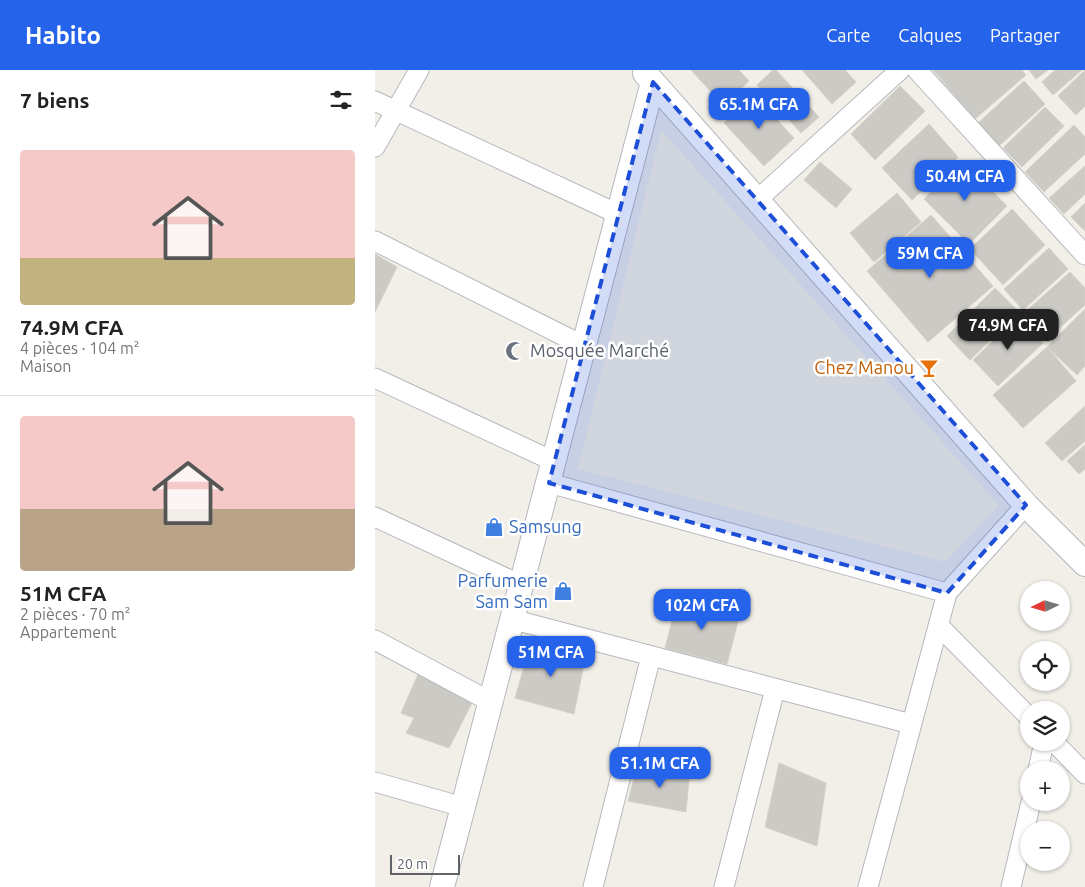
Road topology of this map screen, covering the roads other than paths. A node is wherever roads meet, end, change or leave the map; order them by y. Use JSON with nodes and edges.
{"nodes":[{"id":1,"x":419,"y":70,"type":"edge"},
{"id":2,"x":900,"y":70,"type":"edge"},
{"id":3,"x":917,"y":70,"type":"edge"},
{"id":4,"x":648,"y":76,"type":"edge"},
{"id":5,"x":375,"y":101,"type":"edge"},
{"id":6,"x":396,"y":111,"type":"junction"},
{"id":7,"x":375,"y":147,"type":"edge"},
{"id":8,"x":757,"y":200,"type":"junction"},
{"id":9,"x":619,"y":214,"type":"junction"},
{"id":10,"x":375,"y":241,"type":"edge"},
{"id":11,"x":1085,"y":255,"type":"edge"},
{"id":12,"x":584,"y":346,"type":"junction"},
{"id":13,"x":375,"y":378,"type":"edge"},
{"id":14,"x":551,"y":472,"type":"junction"},
{"id":15,"x":1026,"y":504,"type":"junction"},
{"id":16,"x":375,"y":517,"type":"edge"},
{"id":17,"x":1085,"y":564,"type":"edge"},
{"id":18,"x":521,"y":585,"type":"junction"},
{"id":19,"x":947,"y":593,"type":"junction"},
{"id":20,"x":511,"y":619,"type":"junction"},
{"id":21,"x":938,"y":625,"type":"junction"},
{"id":22,"x":375,"y":640,"type":"edge"},
{"id":23,"x":651,"y":656,"type":"junction"},
{"id":24,"x":775,"y":689,"type":"junction"},
{"id":25,"x":491,"y":702,"type":"junction"},
{"id":26,"x":1020,"y":708,"type":"edge"},
{"id":27,"x":911,"y":724,"type":"junction"},
{"id":28,"x":1063,"y":751,"type":"edge"},
{"id":29,"x":1085,"y":774,"type":"edge"},
{"id":30,"x":375,"y":782,"type":"edge"},
{"id":31,"x":463,"y":808,"type":"junction"},
{"id":32,"x":1029,"y":811,"type":"edge"},
{"id":33,"x":442,"y":887,"type":"edge"},
{"id":34,"x":593,"y":887,"type":"edge"},
{"id":35,"x":725,"y":887,"type":"edge"},
{"id":36,"x":869,"y":887,"type":"edge"},
{"id":37,"x":1011,"y":887,"type":"edge"}],
"edges":[{"from":1,"to":6,"type":"street"},
{"from":2,"to":8,"type":"street"},
{"from":3,"to":11,"type":"street"},
{"from":4,"to":8,"type":"street"},
{"from":4,"to":9,"type":"street"},
{"from":5,"to":6,"type":"street"},
{"from":6,"to":7,"type":"street"},
{"from":6,"to":9,"type":"street"},
{"from":8,"to":15,"type":"street"},
{"from":9,"to":12,"type":"street"},
{"from":10,"to":12,"type":"street"},
{"from":12,"to":14,"type":"street"},
{"from":13,"to":14,"type":"street"},
{"from":14,"to":18,"type":"street"},
{"from":14,"to":19,"type":"street"},
{"from":15,"to":17,"type":"street"},
{"from":15,"to":19,"type":"street"},
{"from":16,"to":18,"type":"street"},
{"from":18,"to":20,"type":"street"},
{"from":19,"to":21,"type":"street"},
{"from":20,"to":23,"type":"street"},
{"from":20,"to":25,"type":"street"},
{"from":21,"to":26,"type":"street"},
{"from":21,"to":27,"type":"street"},
{"from":22,"to":25,"type":"street"},
{"from":23,"to":24,"type":"street"},
{"from":23,"to":34,"type":"street"},
{"from":24,"to":27,"type":"street"},
{"from":24,"to":35,"type":"street"},
{"from":25,"to":31,"type":"street"},
{"from":27,"to":36,"type":"street"},
{"from":28,"to":29,"type":"street"},
{"from":30,"to":31,"type":"street"},
{"from":31,"to":33,"type":"street"},
{"from":32,"to":37,"type":"street"}]}
